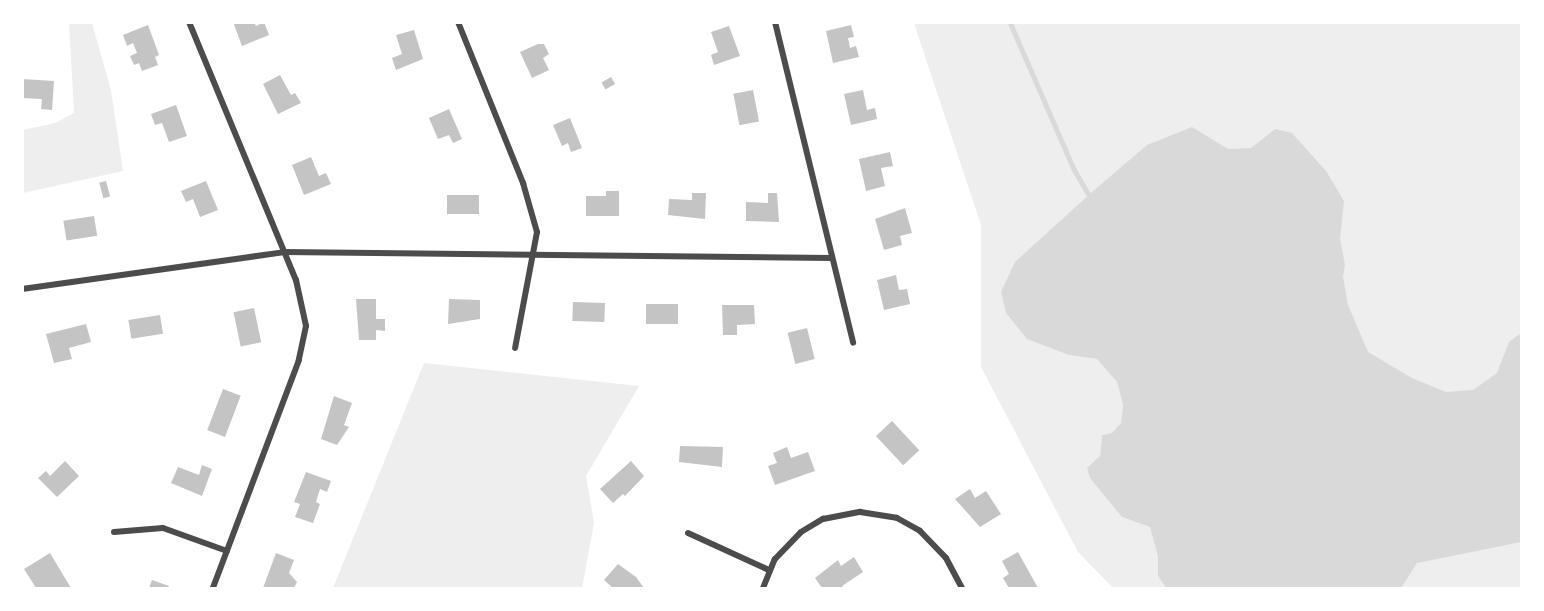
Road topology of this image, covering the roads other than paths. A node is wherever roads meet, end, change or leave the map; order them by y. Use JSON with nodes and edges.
{"nodes":[{"id":1,"x":189,"y":22,"type":"edge"},
{"id":2,"x":458,"y":22,"type":"edge"},
{"id":3,"x":775,"y":22,"type":"edge"},
{"id":4,"x":284,"y":252,"type":"junction"},
{"id":5,"x":534,"y":255,"type":"junction"},
{"id":6,"x":832,"y":258,"type":"junction"},
{"id":7,"x":22,"y":289,"type":"edge"},
{"id":8,"x":853,"y":343,"type":"dead end"},
{"id":9,"x":515,"y":348,"type":"dead end"},
{"id":10,"x":114,"y":532,"type":"dead end"},
{"id":11,"x":688,"y":533,"type":"dead end"},
{"id":12,"x":227,"y":551,"type":"junction"},
{"id":13,"x":769,"y":570,"type":"junction"},
{"id":14,"x":213,"y":588,"type":"edge"},
{"id":15,"x":763,"y":588,"type":"edge"},
{"id":16,"x":962,"y":588,"type":"edge"}],
"edges":[{"from":1,"to":4,"type":"street"},
{"from":2,"to":5,"type":"street"},
{"from":3,"to":6,"type":"street"},
{"from":4,"to":5,"type":"street"},
{"from":4,"to":7,"type":"street"},
{"from":4,"to":12,"type":"street"},
{"from":5,"to":6,"type":"street"},
{"from":5,"to":9,"type":"street"},
{"from":6,"to":8,"type":"street"},
{"from":10,"to":12,"type":"street"},
{"from":11,"to":13,"type":"street"},
{"from":12,"to":14,"type":"street"},
{"from":13,"to":15,"type":"street"},
{"from":13,"to":16,"type":"street"}]}
